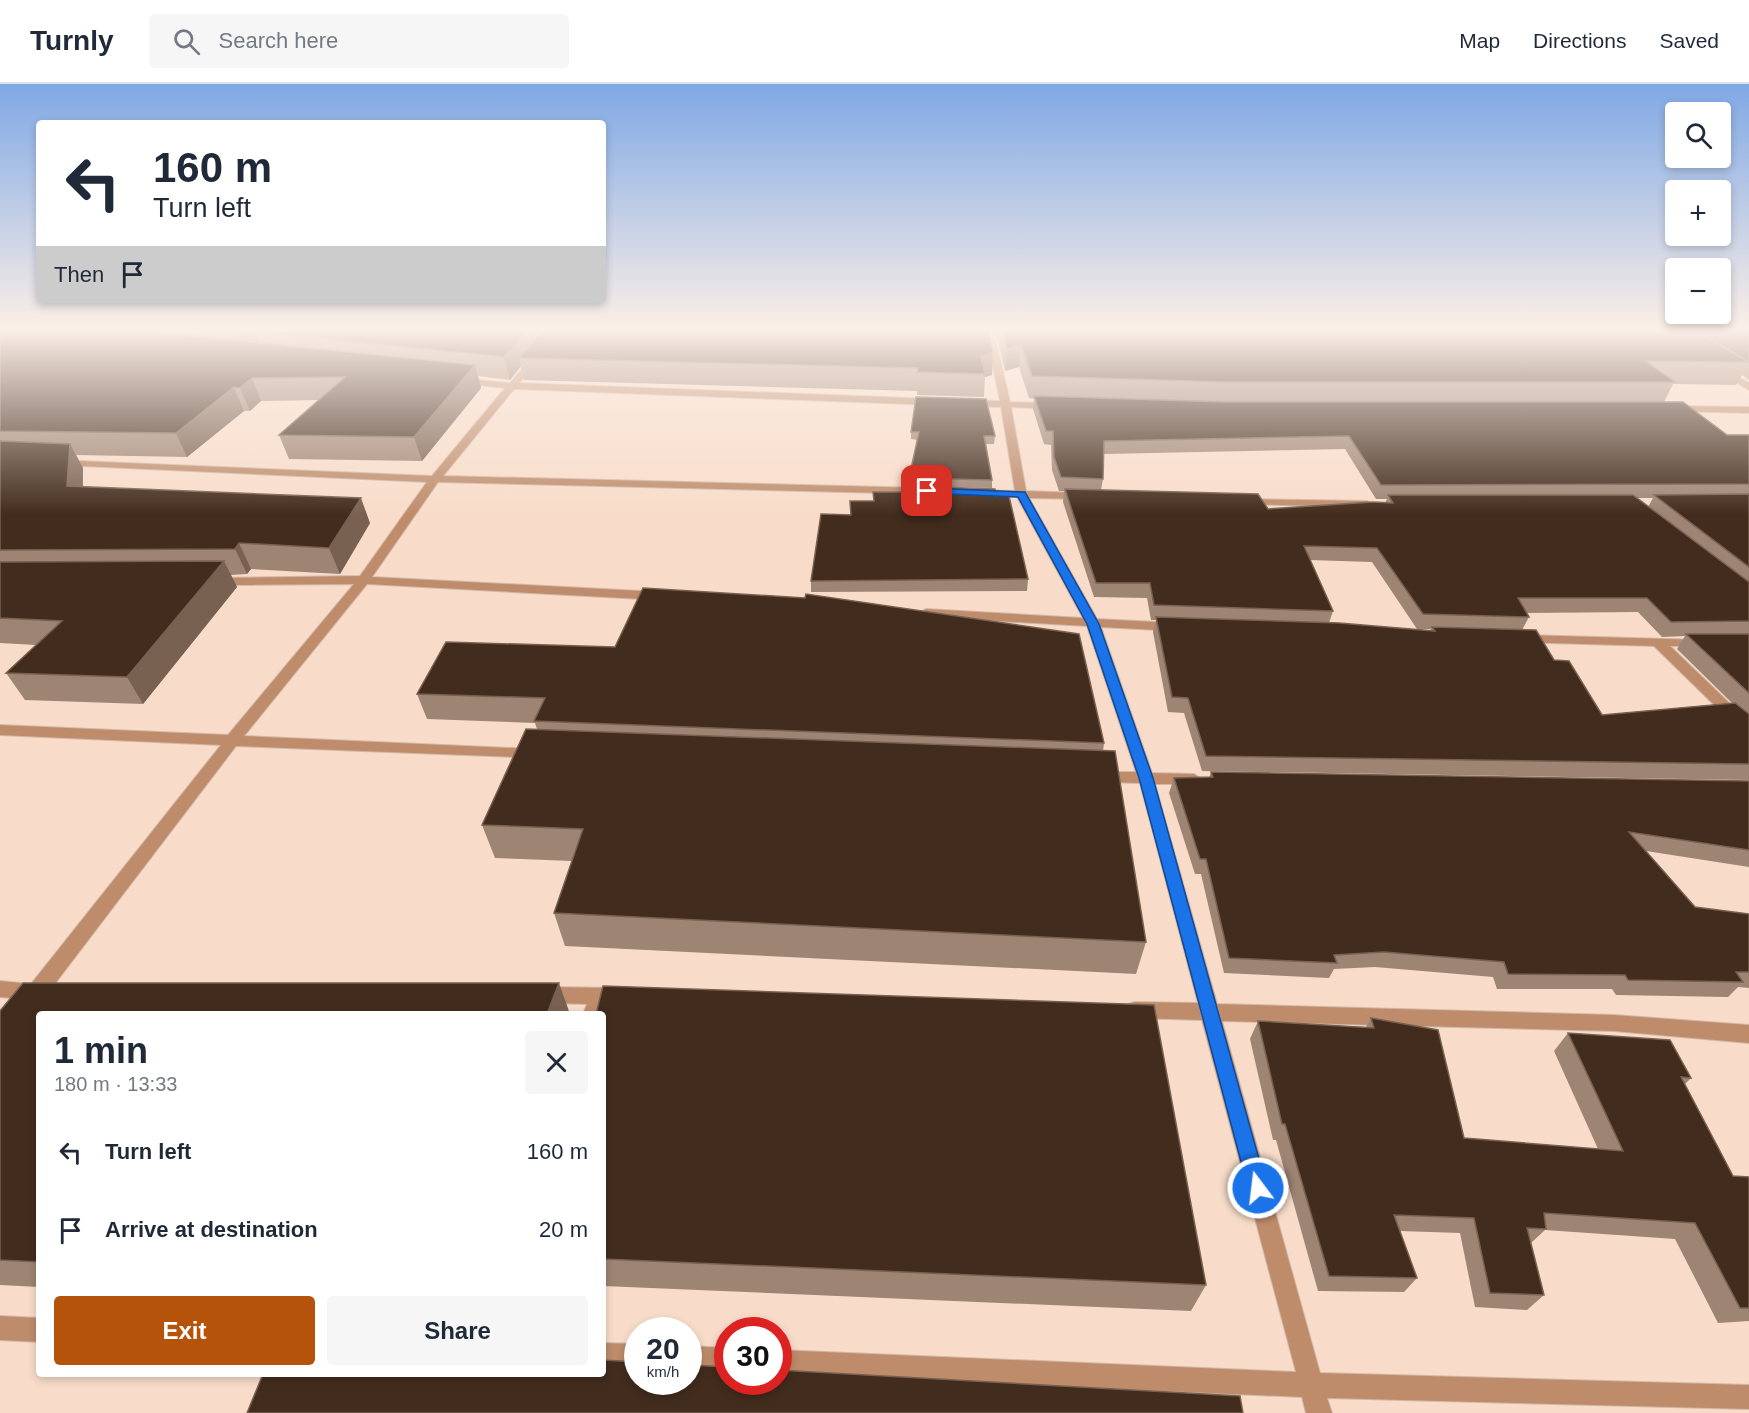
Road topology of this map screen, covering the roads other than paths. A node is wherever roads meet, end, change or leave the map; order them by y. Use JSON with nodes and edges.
{"nodes":[{"id":1,"x":509,"y":391,"type":"edge"},
{"id":2,"x":648,"y":391,"type":"edge"},
{"id":3,"x":1001,"y":391,"type":"edge"},
{"id":4,"x":944,"y":402,"type":"edge"},
{"id":5,"x":956,"y":403,"type":"edge"},
{"id":6,"x":1004,"y":404,"type":"junction"},
{"id":7,"x":1061,"y":406,"type":"edge"},
{"id":8,"x":1657,"y":409,"type":"edge"},
{"id":9,"x":1749,"y":410,"type":"edge"},
{"id":10,"x":47,"y":461,"type":"edge"},
{"id":11,"x":435,"y":479,"type":"junction"},
{"id":12,"x":939,"y":491,"type":"edge"},
{"id":13,"x":963,"y":492,"type":"edge"},
{"id":14,"x":1021,"y":494,"type":"junction"},
{"id":15,"x":1090,"y":496,"type":"edge"},
{"id":16,"x":1228,"y":501,"type":"edge"},
{"id":17,"x":1380,"y":504,"type":"edge"},
{"id":18,"x":364,"y":580,"type":"junction"},
{"id":19,"x":200,"y":581,"type":"edge"},
{"id":20,"x":668,"y":597,"type":"edge"},
{"id":21,"x":907,"y":612,"type":"edge"},
{"id":22,"x":1093,"y":624,"type":"junction"},
{"id":23,"x":1187,"y":627,"type":"edge"},
{"id":24,"x":1506,"y":638,"type":"edge"},
{"id":25,"x":1659,"y":643,"type":"junction"},
{"id":26,"x":1715,"y":643,"type":"edge"},
{"id":27,"x":0,"y":730,"type":"edge"},
{"id":28,"x":1749,"y":731,"type":"edge"},
{"id":29,"x":231,"y":742,"type":"junction"},
{"id":30,"x":552,"y":755,"type":"edge"},
{"id":31,"x":1086,"y":776,"type":"edge"},
{"id":32,"x":1146,"y":778,"type":"junction"},
{"id":33,"x":1205,"y":779,"type":"edge"},
{"id":34,"x":0,"y":989,"type":"edge"},
{"id":35,"x":35,"y":992,"type":"junction"},
{"id":36,"x":59,"y":993,"type":"edge"},
{"id":37,"x":527,"y":995,"type":"edge"},
{"id":38,"x":599,"y":995,"type":"junction"},
{"id":39,"x":635,"y":996,"type":"edge"},
{"id":40,"x":21,"y":1010,"type":"edge"},
{"id":41,"x":1114,"y":1010,"type":"edge"},
{"id":42,"x":594,"y":1011,"type":"edge"},
{"id":43,"x":1209,"y":1012,"type":"junction"},
{"id":44,"x":1749,"y":1034,"type":"edge"},
{"id":45,"x":0,"y":1328,"type":"edge"},
{"id":46,"x":36,"y":1330,"type":"edge"},
{"id":47,"x":606,"y":1355,"type":"edge"},
{"id":48,"x":624,"y":1356,"type":"edge"},
{"id":49,"x":792,"y":1363,"type":"edge"},
{"id":50,"x":1312,"y":1385,"type":"junction"},
{"id":51,"x":1749,"y":1397,"type":"edge"},
{"id":52,"x":1319,"y":1413,"type":"edge"}],
"edges":[{"from":1,"to":11,"type":"street"},
{"from":2,"to":4,"type":"street"},
{"from":3,"to":6,"type":"street"},
{"from":5,"to":6,"type":"street"},
{"from":6,"to":7,"type":"street"},
{"from":6,"to":14,"type":"street"},
{"from":8,"to":9,"type":"street"},
{"from":10,"to":11,"type":"street"},
{"from":11,"to":12,"type":"street"},
{"from":11,"to":18,"type":"street"},
{"from":13,"to":14,"type":"street"},
{"from":14,"to":15,"type":"street"},
{"from":14,"to":22,"type":"street"},
{"from":16,"to":17,"type":"street"},
{"from":18,"to":19,"type":"street"},
{"from":18,"to":20,"type":"street"},
{"from":18,"to":29,"type":"street"},
{"from":21,"to":22,"type":"street"},
{"from":22,"to":23,"type":"street"},
{"from":22,"to":32,"type":"street"},
{"from":24,"to":25,"type":"street"},
{"from":25,"to":26,"type":"street"},
{"from":25,"to":28,"type":"street"},
{"from":27,"to":29,"type":"street"},
{"from":29,"to":30,"type":"street"},
{"from":29,"to":35,"type":"street"},
{"from":31,"to":32,"type":"street"},
{"from":32,"to":33,"type":"street"},
{"from":32,"to":43,"type":"street"},
{"from":34,"to":35,"type":"street"},
{"from":35,"to":36,"type":"street"},
{"from":35,"to":40,"type":"street"},
{"from":37,"to":38,"type":"street"},
{"from":38,"to":39,"type":"street"},
{"from":38,"to":42,"type":"street"},
{"from":41,"to":43,"type":"street"},
{"from":43,"to":44,"type":"street"},
{"from":43,"to":50,"type":"street"},
{"from":45,"to":46,"type":"street"},
{"from":47,"to":48,"type":"street"},
{"from":49,"to":50,"type":"street"},
{"from":50,"to":51,"type":"street"},
{"from":50,"to":52,"type":"street"}]}
